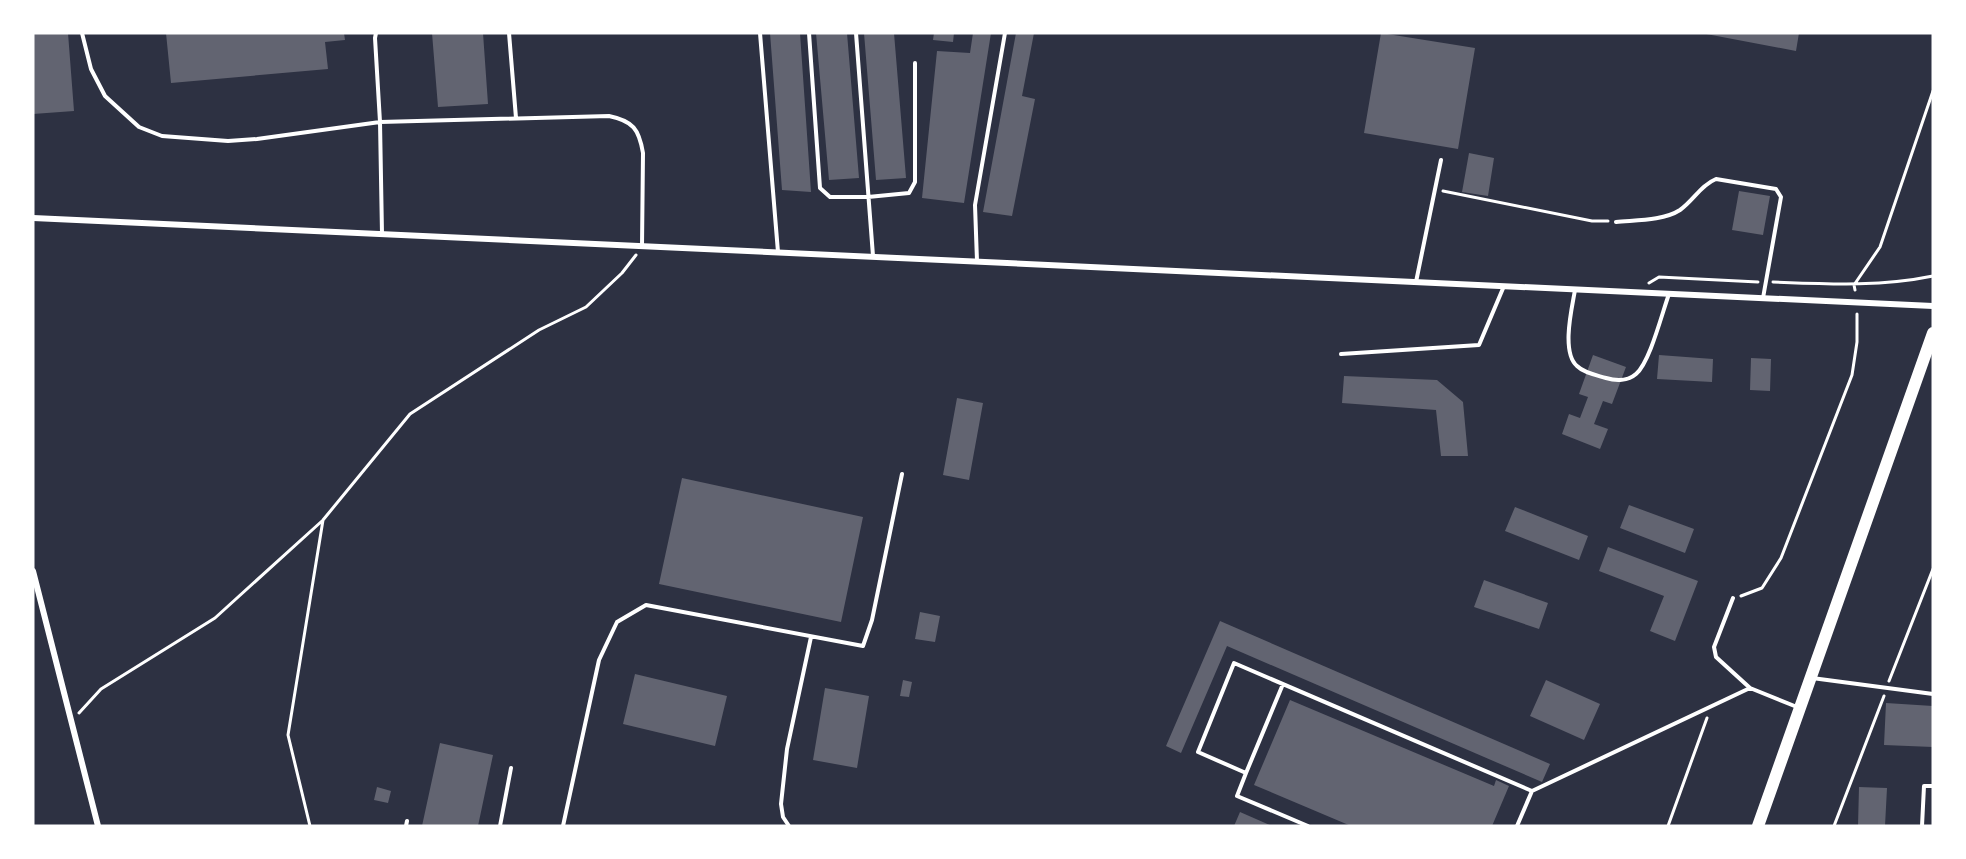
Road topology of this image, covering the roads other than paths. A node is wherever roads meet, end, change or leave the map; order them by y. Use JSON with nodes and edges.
{"nodes":[{"id":1,"x":82,"y":33,"type":"edge"},
{"id":2,"x":509,"y":33,"type":"edge"},
{"id":3,"x":760,"y":33,"type":"edge"},
{"id":4,"x":809,"y":33,"type":"edge"},
{"id":5,"x":856,"y":33,"type":"edge"},
{"id":6,"x":1005,"y":33,"type":"edge"},
{"id":7,"x":375,"y":35,"type":"edge"},
{"id":8,"x":915,"y":63,"type":"dead end"},
{"id":9,"x":516,"y":118,"type":"junction"},
{"id":10,"x":380,"y":122,"type":"junction"},
{"id":11,"x":1441,"y":160,"type":"dead end"},
{"id":12,"x":868,"y":198,"type":"junction"},
{"id":13,"x":33,"y":219,"type":"edge"},
{"id":14,"x":1616,"y":222,"type":"road end"},
{"id":15,"x":382,"y":234,"type":"junction"},
{"id":16,"x":642,"y":246,"type":"junction"},
{"id":17,"x":778,"y":252,"type":"junction"},
{"id":18,"x":873,"y":256,"type":"junction"},
{"id":19,"x":977,"y":261,"type":"junction"},
{"id":20,"x":1416,"y":282,"type":"junction"},
{"id":21,"x":1504,"y":286,"type":"junction"},
{"id":22,"x":1575,"y":289,"type":"junction"},
{"id":23,"x":1669,"y":293,"type":"junction"},
{"id":24,"x":1763,"y":298,"type":"junction"},
{"id":25,"x":1933,"y":306,"type":"edge"},
{"id":26,"x":1933,"y":333,"type":"edge"},
{"id":27,"x":1341,"y":354,"type":"dead end"},
{"id":28,"x":902,"y":474,"type":"dead end"},
{"id":29,"x":33,"y":571,"type":"edge"},
{"id":30,"x":1733,"y":598,"type":"road end"},
{"id":31,"x":812,"y":637,"type":"junction"},
{"id":32,"x":1812,"y":678,"type":"junction"},
{"id":33,"x":1283,"y":684,"type":"junction"},
{"id":34,"x":1750,"y":688,"type":"junction"},
{"id":35,"x":1933,"y":694,"type":"edge"},
{"id":36,"x":1801,"y":709,"type":"junction"},
{"id":37,"x":512,"y":768,"type":"dead end"},
{"id":38,"x":1246,"y":773,"type":"junction"},
{"id":39,"x":1933,"y":786,"type":"edge"},
{"id":40,"x":1532,"y":791,"type":"junction"},
{"id":41,"x":98,"y":826,"type":"edge"},
{"id":42,"x":500,"y":826,"type":"edge"},
{"id":43,"x":563,"y":826,"type":"edge"},
{"id":44,"x":789,"y":826,"type":"edge"},
{"id":45,"x":1308,"y":826,"type":"edge"},
{"id":46,"x":1517,"y":826,"type":"edge"},
{"id":47,"x":1758,"y":826,"type":"edge"},
{"id":48,"x":1922,"y":826,"type":"edge"}],
"edges":[{"from":1,"to":10,"type":"lane"},
{"from":2,"to":9,"type":"lane"},
{"from":3,"to":17,"type":"lane"},
{"from":4,"to":12,"type":"lane"},
{"from":5,"to":12,"type":"lane"},
{"from":6,"to":19,"type":"lane"},
{"from":7,"to":10,"type":"lane"},
{"from":8,"to":12,"type":"lane"},
{"from":9,"to":10,"type":"lane"},
{"from":9,"to":16,"type":"lane"},
{"from":10,"to":15,"type":"lane"},
{"from":11,"to":20,"type":"lane"},
{"from":12,"to":18,"type":"lane"},
{"from":13,"to":15,"type":"street"},
{"from":14,"to":24,"type":"lane"},
{"from":15,"to":16,"type":"street"},
{"from":16,"to":17,"type":"street"},
{"from":17,"to":18,"type":"street"},
{"from":18,"to":19,"type":"street"},
{"from":19,"to":20,"type":"street"},
{"from":20,"to":21,"type":"street"},
{"from":21,"to":22,"type":"street"},
{"from":21,"to":27,"type":"lane"},
{"from":22,"to":23,"type":"street"},
{"from":22,"to":23,"type":"lane"},
{"from":23,"to":24,"type":"street"},
{"from":24,"to":25,"type":"street"},
{"from":26,"to":32,"type":"main road"},
{"from":28,"to":31,"type":"lane"},
{"from":29,"to":41,"type":"street"},
{"from":30,"to":34,"type":"lane"},
{"from":31,"to":43,"type":"lane"},
{"from":31,"to":44,"type":"lane"},
{"from":32,"to":35,"type":"lane"},
{"from":32,"to":36,"type":"main road"},
{"from":33,"to":38,"type":"lane"},
{"from":33,"to":38,"type":"lane"},
{"from":33,"to":40,"type":"lane"},
{"from":34,"to":36,"type":"lane"},
{"from":34,"to":40,"type":"lane"},
{"from":36,"to":47,"type":"main road"},
{"from":37,"to":42,"type":"lane"},
{"from":38,"to":45,"type":"lane"},
{"from":39,"to":48,"type":"lane"},
{"from":40,"to":46,"type":"lane"}]}
